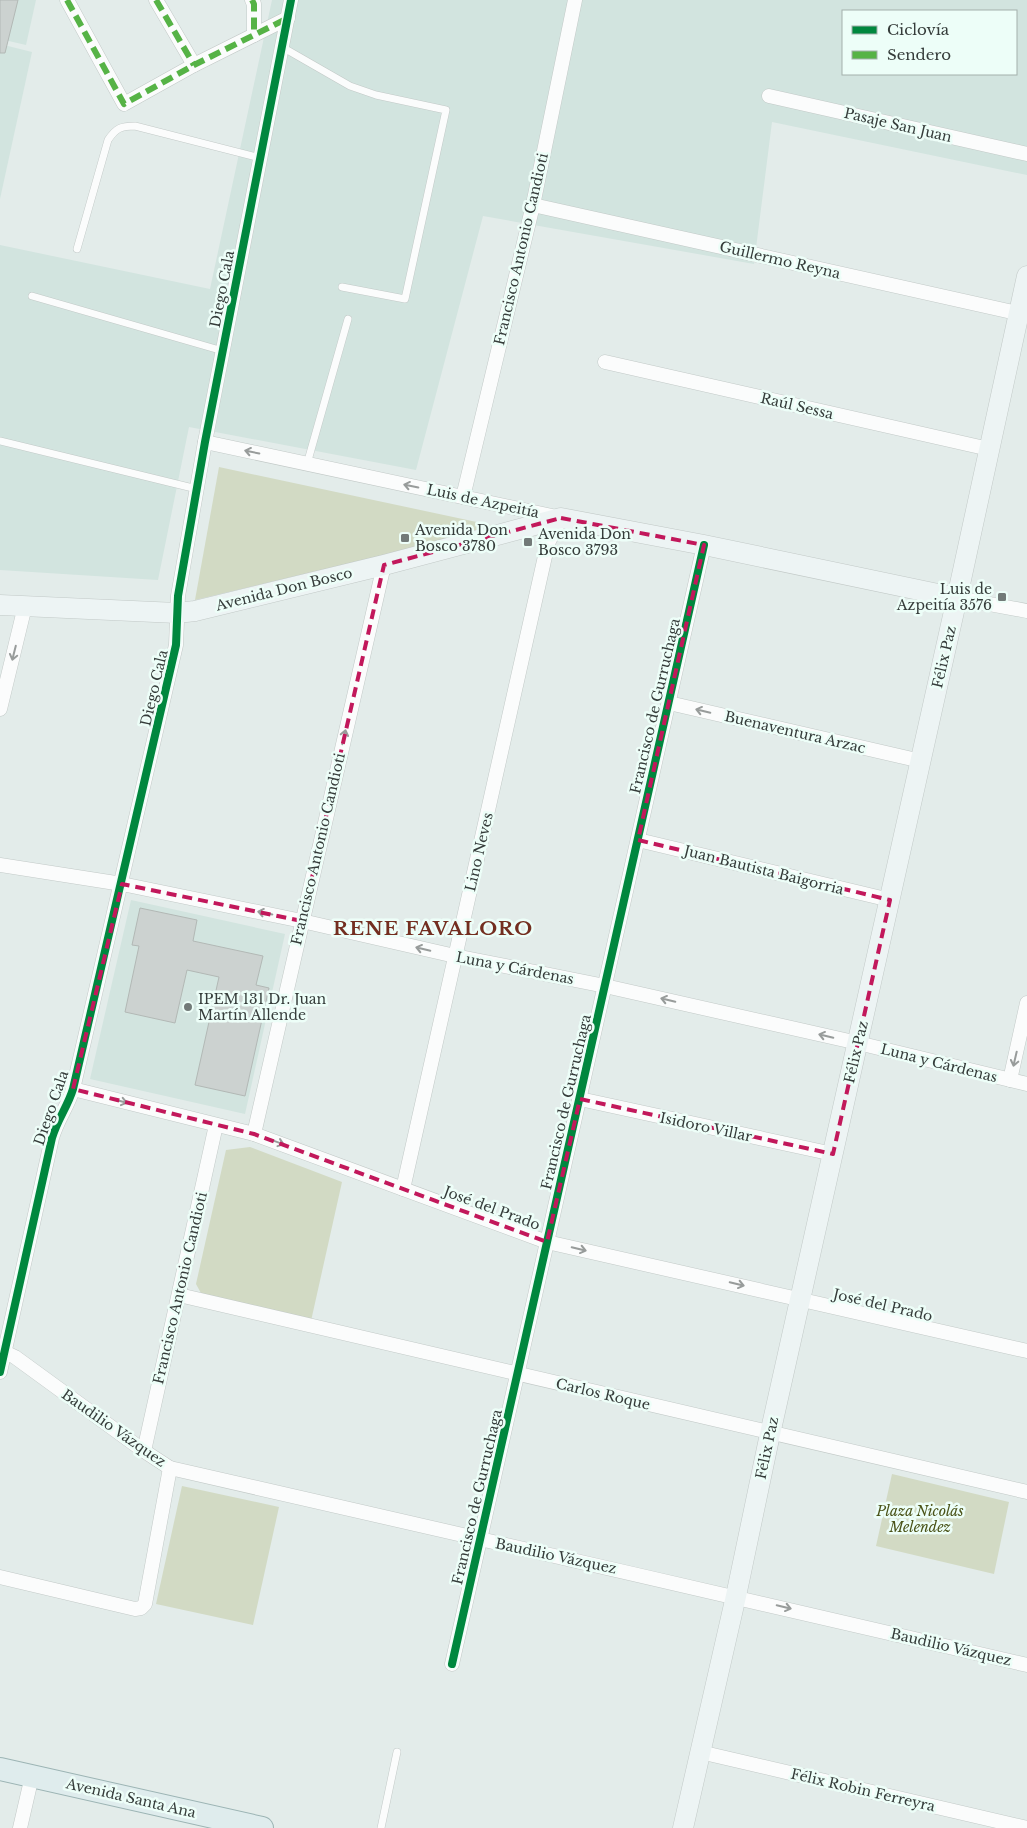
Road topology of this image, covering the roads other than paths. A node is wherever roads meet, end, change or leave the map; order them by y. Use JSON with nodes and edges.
{"nodes":[{"id":1,"x":67,"y":0,"type":"edge"},
{"id":2,"x":156,"y":0,"type":"edge"},
{"id":3,"x":252,"y":0,"type":"edge"},
{"id":4,"x":291,"y":0,"type":"edge"},
{"id":5,"x":575,"y":0,"type":"edge"},
{"id":6,"x":288,"y":18,"type":"junction"},
{"id":7,"x":254,"y":35,"type":"junction"},
{"id":8,"x":282,"y":47,"type":"junction"},
{"id":9,"x":194,"y":65,"type":"junction"},
{"id":10,"x":769,"y":96,"type":"dead end"},
{"id":11,"x":1027,"y":154,"type":"edge"},
{"id":12,"x":260,"y":158,"type":"junction"},
{"id":13,"x":533,"y":205,"type":"junction"},
{"id":14,"x":77,"y":249,"type":"dead end"},
{"id":15,"x":1027,"y":276,"type":"edge"},
{"id":16,"x":342,"y":287,"type":"dead end"},
{"id":17,"x":32,"y":296,"type":"dead end"},
{"id":18,"x":1023,"y":314,"type":"edge"},
{"id":19,"x":348,"y":319,"type":"dead end"},
{"id":20,"x":223,"y":351,"type":"junction"},
{"id":21,"x":605,"y":362,"type":"dead end"},
{"id":22,"x":0,"y":441,"type":"edge"},
{"id":23,"x":205,"y":442,"type":"junction"},
{"id":24,"x":989,"y":449,"type":"junction"},
{"id":25,"x":307,"y":464,"type":"junction"},
{"id":26,"x":197,"y":489,"type":"junction"},
{"id":27,"x":462,"y":497,"type":"junction"},
{"id":28,"x":561,"y":518,"type":"junction"},
{"id":29,"x":704,"y":545,"type":"junction"},
{"id":30,"x":384,"y":565,"type":"junction"},
{"id":31,"x":957,"y":598,"type":"junction"},
{"id":32,"x":0,"y":605,"type":"edge"},
{"id":33,"x":26,"y":606,"type":"junction"},
{"id":34,"x":1027,"y":611,"type":"edge"},
{"id":35,"x":177,"y":613,"type":"junction"},
{"id":36,"x":669,"y":703,"type":"junction"},
{"id":37,"x":0,"y":709,"type":"edge"},
{"id":38,"x":921,"y":761,"type":"junction"},
{"id":39,"x":638,"y":840,"type":"junction"},
{"id":40,"x":0,"y":865,"type":"edge"},
{"id":41,"x":122,"y":884,"type":"junction"},
{"id":42,"x":890,"y":900,"type":"junction"},
{"id":43,"x":302,"y":921,"type":"junction"},
{"id":44,"x":455,"y":956,"type":"junction"},
{"id":45,"x":605,"y":986,"type":"junction"},
{"id":46,"x":1027,"y":1003,"type":"edge"},
{"id":47,"x":858,"y":1043,"type":"junction"},
{"id":48,"x":1010,"y":1080,"type":"junction"},
{"id":49,"x":1027,"y":1084,"type":"edge"},
{"id":50,"x":73,"y":1089,"type":"junction"},
{"id":51,"x":580,"y":1099,"type":"junction"},
{"id":52,"x":216,"y":1125,"type":"junction"},
{"id":53,"x":254,"y":1134,"type":"junction"},
{"id":54,"x":833,"y":1154,"type":"junction"},
{"id":55,"x":404,"y":1189,"type":"junction"},
{"id":56,"x":547,"y":1242,"type":"junction"},
{"id":57,"x":179,"y":1295,"type":"junction"},
{"id":58,"x":801,"y":1299,"type":"junction"},
{"id":59,"x":2,"y":1351,"type":"edge"},
{"id":60,"x":1027,"y":1351,"type":"edge"},
{"id":61,"x":0,"y":1372,"type":"edge"},
{"id":62,"x":518,"y":1373,"type":"junction"},
{"id":63,"x":770,"y":1434,"type":"junction"},
{"id":64,"x":144,"y":1452,"type":"junction"},
{"id":65,"x":170,"y":1468,"type":"junction"},
{"id":66,"x":1027,"y":1492,"type":"edge"},
{"id":67,"x":480,"y":1540,"type":"junction"},
{"id":68,"x":0,"y":1576,"type":"edge"},
{"id":69,"x":736,"y":1596,"type":"junction"},
{"id":70,"x":452,"y":1664,"type":"dead end"},
{"id":71,"x":1027,"y":1664,"type":"edge"},
{"id":72,"x":397,"y":1752,"type":"dead end"},
{"id":73,"x":700,"y":1752,"type":"junction"},
{"id":74,"x":0,"y":1769,"type":"edge"},
{"id":75,"x":32,"y":1776,"type":"junction"},
{"id":76,"x":235,"y":1825,"type":"edge"},
{"id":77,"x":20,"y":1828,"type":"edge"},
{"id":78,"x":262,"y":1828,"type":"edge"},
{"id":79,"x":381,"y":1828,"type":"edge"},
{"id":80,"x":683,"y":1828,"type":"edge"},
{"id":81,"x":1027,"y":1828,"type":"edge"}],
"edges":[{"from":1,"to":9,"type":"street"},
{"from":2,"to":9,"type":"street"},
{"from":3,"to":7,"type":"street"},
{"from":4,"to":6,"type":"street","name":"Diego Cala"},
{"from":5,"to":13,"type":"street","name":"Francisco Antonio Candioti"},
{"from":6,"to":7,"type":"street"},
{"from":6,"to":8,"type":"street","name":"Diego Cala"},
{"from":7,"to":9,"type":"street"},
{"from":8,"to":12,"type":"street","name":"Diego Cala"},
{"from":8,"to":16,"type":"lane"},
{"from":10,"to":11,"type":"street","name":"Pasaje San Juan"},
{"from":12,"to":14,"type":"lane"},
{"from":12,"to":20,"type":"street","name":"Diego Cala"},
{"from":13,"to":18,"type":"street","name":"Guillermo Reyna"},
{"from":13,"to":27,"type":"street","name":"Francisco Antonio Candioti"},
{"from":15,"to":18,"type":"main road","name":"Félix Paz"},
{"from":17,"to":20,"type":"lane"},
{"from":18,"to":24,"type":"main road","name":"Félix Paz"},
{"from":19,"to":25,"type":"lane"},
{"from":20,"to":23,"type":"street","name":"Diego Cala"},
{"from":21,"to":24,"type":"street","name":"Raúl Sessa"},
{"from":22,"to":26,"type":"lane"},
{"from":25,"to":23,"type":"street","name":"Luis de Azpeitía","one_way":true},
{"from":23,"to":26,"type":"street","name":"Diego Cala"},
{"from":24,"to":31,"type":"main road","name":"Félix Paz"},
{"from":27,"to":25,"type":"street","name":"Luis de Azpeitía","one_way":true},
{"from":26,"to":35,"type":"street","name":"Diego Cala"},
{"from":27,"to":28,"type":"street","name":"Luis de Azpeitía"},
{"from":28,"to":29,"type":"main road","name":"Luis de Azpeitía"},
{"from":28,"to":30,"type":"main road","name":"Avenida Don Bosco"},
{"from":28,"to":44,"type":"street","name":"Lino Neves"},
{"from":29,"to":31,"type":"main road","name":"Luis de Azpeitía"},
{"from":29,"to":36,"type":"street","name":"Francisco de Gurruchaga"},
{"from":30,"to":35,"type":"main road","name":"Avenida Don Bosco"},
{"from":43,"to":30,"type":"street","name":"Francisco Antonio Candioti","one_way":true},
{"from":31,"to":34,"type":"street","name":"Luis de Azpeitía"},
{"from":31,"to":38,"type":"main road","name":"Félix Paz"},
{"from":32,"to":33,"type":"main road","name":"Avenida Don Bosco"},
{"from":33,"to":35,"type":"main road","name":"Avenida Don Bosco"},
{"from":33,"to":37,"type":"street","one_way":true},
{"from":35,"to":41,"type":"street","name":"Diego Cala"},
{"from":38,"to":36,"type":"street","name":"Buenaventura Arzac","one_way":true},
{"from":36,"to":39,"type":"street","name":"Francisco de Gurruchaga"},
{"from":38,"to":42,"type":"main road","name":"Félix Paz"},
{"from":39,"to":42,"type":"street","name":"Juan Bautista Baigorria"},
{"from":39,"to":45,"type":"street","name":"Francisco de Gurruchaga"},
{"from":40,"to":41,"type":"street","name":"Luna y Cárdenas"},
{"from":43,"to":41,"type":"street","name":"Luna y Cárdenas","one_way":true},
{"from":41,"to":50,"type":"street","name":"Diego Cala"},
{"from":42,"to":47,"type":"main road","name":"Félix Paz"},
{"from":44,"to":43,"type":"street","name":"Luna y Cárdenas","one_way":true},
{"from":43,"to":53,"type":"street","name":"Francisco Antonio Candioti"},
{"from":44,"to":45,"type":"street","name":"Luna y Cárdenas"},
{"from":44,"to":55,"type":"street","name":"Lino Neves"},
{"from":47,"to":45,"type":"street","name":"Luna y Cárdenas","one_way":true},
{"from":45,"to":51,"type":"street","name":"Francisco de Gurruchaga"},
{"from":46,"to":48,"type":"street","one_way":true},
{"from":47,"to":48,"type":"street","name":"Luna y Cárdenas"},
{"from":47,"to":54,"type":"main road","name":"Félix Paz"},
{"from":48,"to":49,"type":"street","name":"Luna y Cárdenas"},
{"from":50,"to":52,"type":"street","name":"José del Prado","one_way":true},
{"from":50,"to":59,"type":"street","name":"Diego Cala"},
{"from":51,"to":54,"type":"street","name":"Isidoro Villar"},
{"from":51,"to":56,"type":"street","name":"Francisco de Gurruchaga"},
{"from":52,"to":53,"type":"street","name":"José del Prado"},
{"from":52,"to":57,"type":"street","name":"Francisco Antonio Candioti"},
{"from":53,"to":55,"type":"street","name":"José del Prado","one_way":true},
{"from":54,"to":58,"type":"main road","name":"Félix Paz"},
{"from":55,"to":56,"type":"street","name":"José del Prado"},
{"from":56,"to":58,"type":"street","name":"José del Prado","one_way":true},
{"from":56,"to":62,"type":"street","name":"Francisco de Gurruchaga"},
{"from":57,"to":62,"type":"street","name":"Carlos Roque"},
{"from":57,"to":64,"type":"street","name":"Francisco Antonio Candioti"},
{"from":58,"to":60,"type":"street","name":"José del Prado"},
{"from":58,"to":63,"type":"main road","name":"Félix Paz"},
{"from":59,"to":61,"type":"street","name":"Diego Cala"},
{"from":59,"to":64,"type":"street","name":"Baudilio Vázquez"},
{"from":62,"to":63,"type":"street","name":"Carlos Roque"},
{"from":62,"to":67,"type":"street","name":"Francisco de Gurruchaga"},
{"from":63,"to":66,"type":"street","name":"Carlos Roque"},
{"from":63,"to":69,"type":"main road","name":"Félix Paz"},
{"from":64,"to":65,"type":"street","name":"Baudilio Vázquez"},
{"from":65,"to":67,"type":"street","name":"Baudilio Vázquez"},
{"from":65,"to":68,"type":"street"},
{"from":67,"to":69,"type":"street","name":"Baudilio Vázquez"},
{"from":67,"to":70,"type":"street","name":"Francisco de Gurruchaga"},
{"from":69,"to":71,"type":"street","name":"Baudilio Vázquez","one_way":true},
{"from":69,"to":73,"type":"main road","name":"Félix Paz"},
{"from":72,"to":79,"type":"lane"},
{"from":73,"to":80,"type":"main road","name":"Félix Paz"},
{"from":73,"to":81,"type":"street","name":"Félix Robin Ferreyra"},
{"from":74,"to":75,"type":"main road","name":"Avenida Santa Ana"},
{"from":75,"to":76,"type":"main road","name":"Avenida Santa Ana"},
{"from":75,"to":77,"type":"street"},
{"from":76,"to":78,"type":"main road","name":"Avenida Santa Ana"}]}
